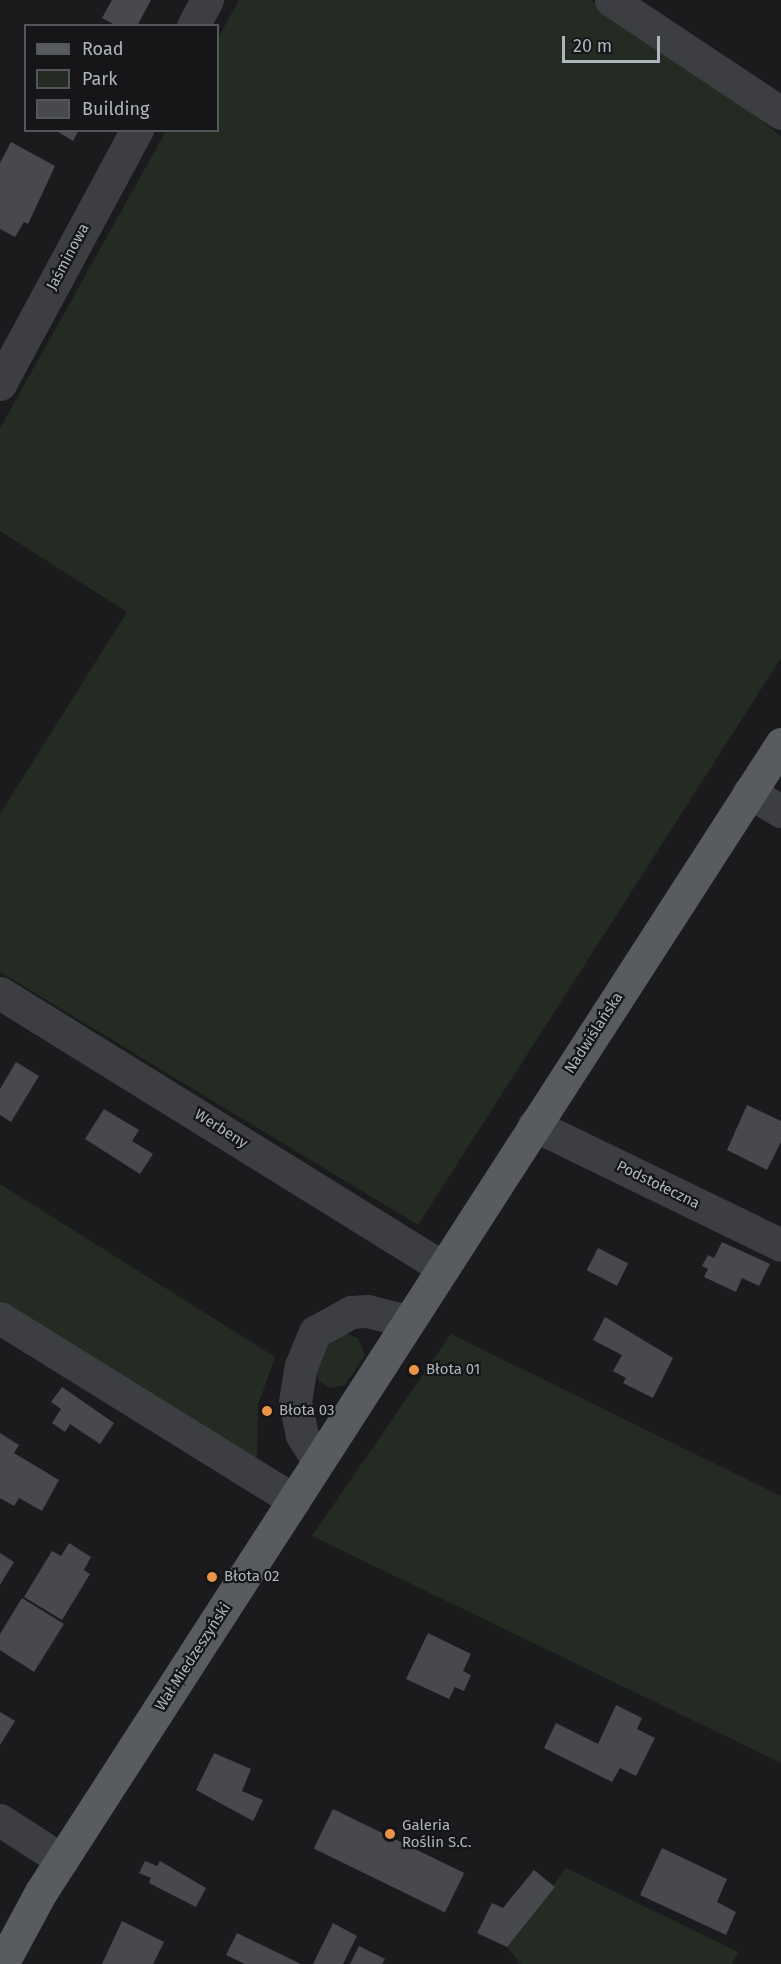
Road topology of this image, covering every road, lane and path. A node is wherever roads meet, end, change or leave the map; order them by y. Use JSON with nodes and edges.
{"nodes":[{"id":1,"x":207,"y":0,"type":"edge"},
{"id":2,"x":611,"y":0,"type":"edge"},
{"id":3,"x":194,"y":24,"type":"edge"},
{"id":4,"x":781,"y":113,"type":"edge"},
{"id":5,"x":136,"y":132,"type":"edge"},
{"id":6,"x":0,"y":384,"type":"edge"},
{"id":7,"x":781,"y":744,"type":"edge"},
{"id":8,"x":749,"y":792,"type":"junction"},
{"id":9,"x":781,"y":811,"type":"edge"},
{"id":10,"x":0,"y":993,"type":"edge"},
{"id":11,"x":534,"y":1125,"type":"junction"},
{"id":12,"x":781,"y":1245,"type":"edge"},
{"id":13,"x":442,"y":1267,"type":"junction"},
{"id":14,"x":0,"y":1318,"type":"edge"},
{"id":15,"x":408,"y":1321,"type":"junction"},
{"id":16,"x":318,"y":1460,"type":"junction"},
{"id":17,"x":294,"y":1500,"type":"junction"},
{"id":18,"x":0,"y":1820,"type":"edge"},
{"id":19,"x":62,"y":1860,"type":"junction"},
{"id":20,"x":2,"y":1964,"type":"edge"}],
"edges":[{"from":1,"to":3,"type":"street"},
{"from":2,"to":4,"type":"street"},
{"from":5,"to":6,"type":"street","name":"Jaśminowa"},
{"from":7,"to":8,"type":"main road","name":"Nadwiślańska"},
{"from":8,"to":9,"type":"street"},
{"from":8,"to":11,"type":"main road","name":"Nadwiślańska"},
{"from":10,"to":13,"type":"street","name":"Werbeny"},
{"from":11,"to":12,"type":"street","name":"Podstołeczna"},
{"from":11,"to":13,"type":"main road","name":"Nadwiślańska"},
{"from":13,"to":15,"type":"main road","name":"Nadwiślańska"},
{"from":14,"to":17,"type":"street"},
{"from":15,"to":16,"type":"main road","name":"Wał Miedzeszyński"},
{"from":15,"to":16,"type":"street"},
{"from":16,"to":17,"type":"main road","name":"Wał Miedzeszyński"},
{"from":17,"to":19,"type":"main road","name":"Wał Miedzeszyński"},
{"from":18,"to":19,"type":"street"},
{"from":19,"to":20,"type":"main road","name":"Wał Miedzeszyński"}]}
